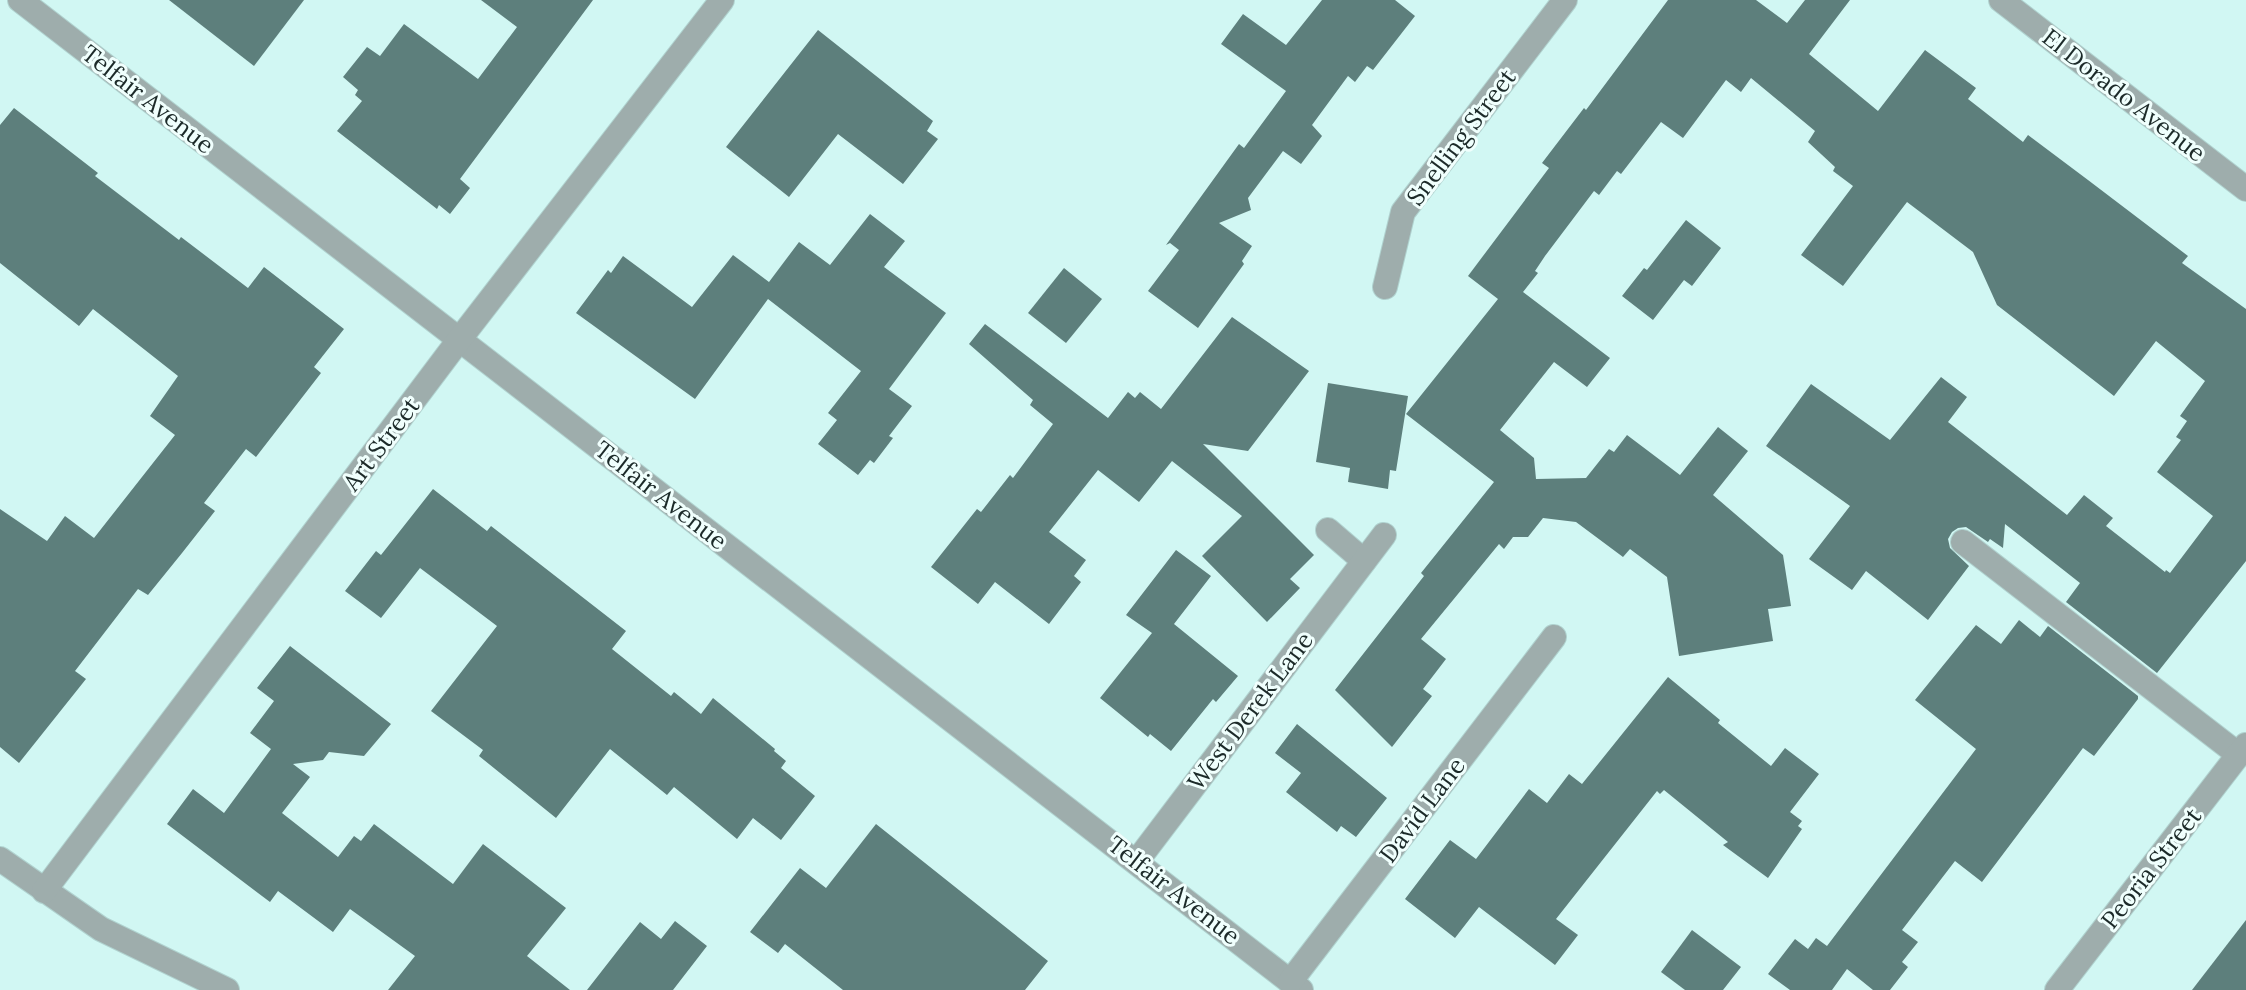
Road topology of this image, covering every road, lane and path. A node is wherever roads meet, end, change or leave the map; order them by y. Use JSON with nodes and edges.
{"nodes":[{"id":1,"x":20,"y":0,"type":"edge"},
{"id":2,"x":722,"y":0,"type":"edge"},
{"id":3,"x":1565,"y":0,"type":"edge"},
{"id":4,"x":2001,"y":0,"type":"edge"},
{"id":5,"x":2246,"y":189,"type":"edge"},
{"id":6,"x":1385,"y":287,"type":"dead end"},
{"id":7,"x":459,"y":340,"type":"junction"},
{"id":8,"x":1328,"y":530,"type":"dead end"},
{"id":9,"x":1384,"y":535,"type":"dead end"},
{"id":10,"x":1963,"y":542,"type":"dead end"},
{"id":11,"x":1364,"y":561,"type":"junction"},
{"id":12,"x":1554,"y":637,"type":"dead end"},
{"id":13,"x":2242,"y":750,"type":"edge"},
{"id":14,"x":0,"y":859,"type":"edge"},
{"id":15,"x":1137,"y":861,"type":"junction"},
{"id":16,"x":44,"y":891,"type":"junction"},
{"id":17,"x":1296,"y":986,"type":"edge"},
{"id":18,"x":227,"y":990,"type":"edge"},
{"id":19,"x":2057,"y":990,"type":"edge"}],
"edges":[{"from":1,"to":7,"type":"street","name":"Telfair Avenue"},
{"from":2,"to":7,"type":"street","name":"Art Street"},
{"from":3,"to":6,"type":"street","name":"Snelling Street"},
{"from":4,"to":5,"type":"street","name":"El Dorado Avenue"},
{"from":7,"to":15,"type":"street","name":"Telfair Avenue"},
{"from":7,"to":16,"type":"street","name":"Art Street"},
{"from":8,"to":11,"type":"street"},
{"from":9,"to":11,"type":"street","name":"West Derek Lane"},
{"from":10,"to":13,"type":"street"},
{"from":11,"to":15,"type":"street","name":"West Derek Lane"},
{"from":12,"to":17,"type":"street","name":"David Lane"},
{"from":13,"to":19,"type":"street","name":"Peoria Street"},
{"from":14,"to":16,"type":"street"},
{"from":15,"to":17,"type":"street","name":"Telfair Avenue"},
{"from":16,"to":18,"type":"street"}]}
